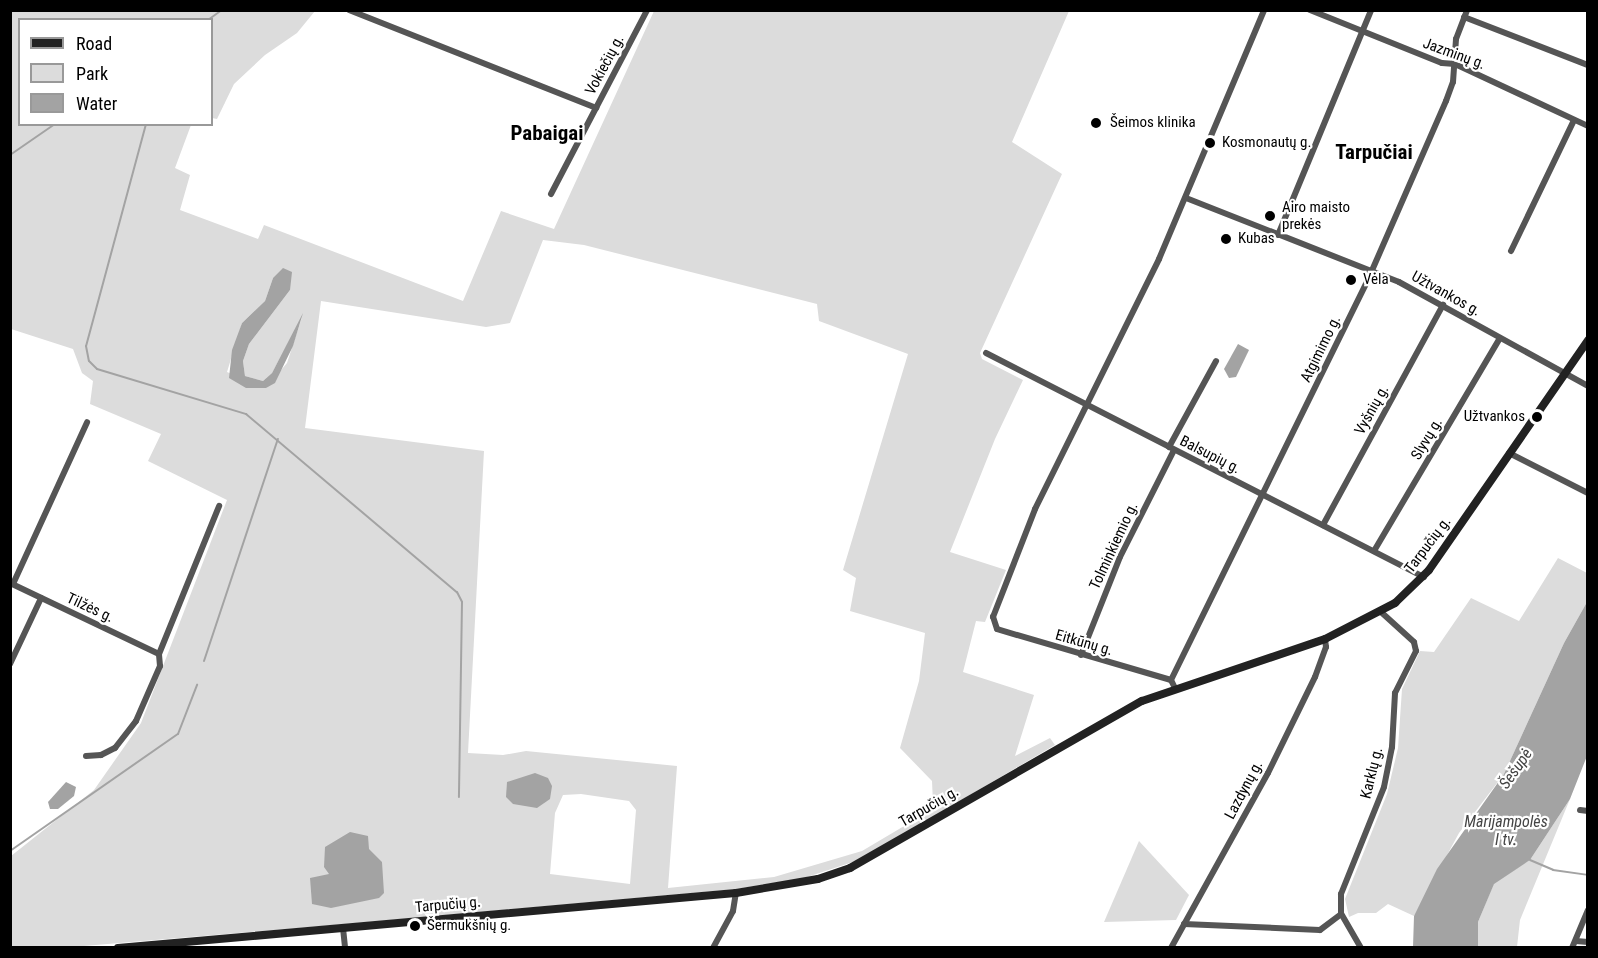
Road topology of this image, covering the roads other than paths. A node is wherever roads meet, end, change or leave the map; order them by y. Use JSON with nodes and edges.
{"nodes":[{"id":1,"x":349,"y":10,"type":"edge"},
{"id":2,"x":647,"y":10,"type":"edge"},
{"id":3,"x":1264,"y":10,"type":"edge"},
{"id":4,"x":1310,"y":10,"type":"edge"},
{"id":5,"x":1371,"y":10,"type":"edge"},
{"id":6,"x":1466,"y":14,"type":"edge"},
{"id":7,"x":1362,"y":32,"type":"junction"},
{"id":8,"x":1455,"y":64,"type":"junction"},
{"id":9,"x":1587,"y":65,"type":"edge"},
{"id":10,"x":596,"y":108,"type":"junction"},
{"id":11,"x":1574,"y":120,"type":"junction"},
{"id":12,"x":1587,"y":126,"type":"edge"},
{"id":13,"x":551,"y":194,"type":"dead end"},
{"id":14,"x":1186,"y":198,"type":"junction"},
{"id":15,"x":1278,"y":235,"type":"junction"},
{"id":16,"x":1511,"y":251,"type":"dead end"},
{"id":17,"x":1372,"y":271,"type":"junction"},
{"id":18,"x":1443,"y":305,"type":"junction"},
{"id":19,"x":1500,"y":338,"type":"junction"},
{"id":20,"x":1587,"y":340,"type":"edge"},
{"id":21,"x":986,"y":353,"type":"dead end"},
{"id":22,"x":1216,"y":362,"type":"dead end"},
{"id":23,"x":1564,"y":373,"type":"junction"},
{"id":24,"x":1587,"y":386,"type":"edge"},
{"id":25,"x":1086,"y":405,"type":"junction"},
{"id":26,"x":87,"y":422,"type":"dead end"},
{"id":27,"x":1172,"y":448,"type":"junction"},
{"id":28,"x":1509,"y":453,"type":"junction"},
{"id":29,"x":1587,"y":493,"type":"edge"},
{"id":30,"x":1262,"y":495,"type":"junction"},
{"id":31,"x":219,"y":506,"type":"dead end"},
{"id":32,"x":1323,"y":525,"type":"junction"},
{"id":33,"x":1374,"y":551,"type":"junction"},
{"id":34,"x":1424,"y":577,"type":"junction"},
{"id":35,"x":12,"y":584,"type":"edge"},
{"id":36,"x":42,"y":598,"type":"junction"},
{"id":37,"x":1381,"y":612,"type":"junction"},
{"id":38,"x":1325,"y":639,"type":"junction"},
{"id":39,"x":159,"y":654,"type":"junction"},
{"id":40,"x":1081,"y":655,"type":"junction"},
{"id":41,"x":10,"y":664,"type":"edge"},
{"id":42,"x":1173,"y":684,"type":"junction"},
{"id":43,"x":86,"y":756,"type":"dead end"},
{"id":44,"x":736,"y":894,"type":"junction"},
{"id":45,"x":1587,"y":910,"type":"edge"},
{"id":46,"x":1341,"y":914,"type":"junction"},
{"id":47,"x":1184,"y":924,"type":"junction"},
{"id":48,"x":343,"y":928,"type":"junction"},
{"id":49,"x":1576,"y":940,"type":"junction"},
{"id":50,"x":1587,"y":942,"type":"edge"},
{"id":51,"x":118,"y":948,"type":"edge"},
{"id":52,"x":345,"y":948,"type":"edge"},
{"id":53,"x":713,"y":948,"type":"edge"},
{"id":54,"x":1171,"y":948,"type":"edge"},
{"id":55,"x":1361,"y":948,"type":"edge"},
{"id":56,"x":1572,"y":948,"type":"edge"}],
"edges":[{"from":1,"to":10,"type":"street"},
{"from":2,"to":10,"type":"street","name":"Vokiečių g."},
{"from":3,"to":14,"type":"street"},
{"from":4,"to":7,"type":"street","name":"Jazminų g."},
{"from":5,"to":7,"type":"street"},
{"from":6,"to":8,"type":"street","name":"Atgimimo g."},
{"from":6,"to":9,"type":"street"},
{"from":7,"to":8,"type":"street","name":"Jazminų g."},
{"from":7,"to":15,"type":"street"},
{"from":8,"to":11,"type":"street","name":"Jazminų g."},
{"from":8,"to":17,"type":"street","name":"Atgimimo g."},
{"from":10,"to":13,"type":"street","name":"Vokiečių g."},
{"from":11,"to":12,"type":"street","name":"Jazminų g."},
{"from":11,"to":16,"type":"street"},
{"from":14,"to":15,"type":"street","name":"Užtvankos g."},
{"from":14,"to":25,"type":"street"},
{"from":15,"to":17,"type":"street","name":"Užtvankos g."},
{"from":17,"to":18,"type":"street","name":"Užtvankos g."},
{"from":17,"to":30,"type":"street","name":"Atgimimo g."},
{"from":18,"to":19,"type":"street","name":"Užtvankos g."},
{"from":18,"to":32,"type":"street","name":"Vyšnių g."},
{"from":19,"to":23,"type":"street","name":"Užtvankos g."},
{"from":19,"to":33,"type":"street","name":"Slyvų g."},
{"from":20,"to":23,"type":"main road","name":"Tarpučių g."},
{"from":21,"to":25,"type":"street","name":"Balsupių g."},
{"from":22,"to":27,"type":"street","name":"Tolminkiemio g."},
{"from":23,"to":24,"type":"street","name":"Užtvankos g."},
{"from":23,"to":28,"type":"main road","name":"Tarpučių g."},
{"from":25,"to":27,"type":"street","name":"Balsupių g."},
{"from":25,"to":40,"type":"street","name":"Eitkūnų g."},
{"from":26,"to":35,"type":"street"},
{"from":27,"to":30,"type":"street","name":"Balsupių g."},
{"from":27,"to":40,"type":"street","name":"Tolminkiemio g."},
{"from":28,"to":29,"type":"street"},
{"from":28,"to":34,"type":"main road","name":"Tarpučių g."},
{"from":30,"to":32,"type":"street","name":"Balsupių g."},
{"from":30,"to":42,"type":"street","name":"Atgimimo g."},
{"from":31,"to":39,"type":"street"},
{"from":32,"to":33,"type":"street","name":"Balsupių g."},
{"from":33,"to":34,"type":"street","name":"Balsupių g."},
{"from":34,"to":37,"type":"main road","name":"Tarpučių g."},
{"from":35,"to":36,"type":"street","name":"Tilžės g."},
{"from":36,"to":39,"type":"street","name":"Tilžės g."},
{"from":36,"to":41,"type":"street"},
{"from":37,"to":38,"type":"main road","name":"Tarpučių g."},
{"from":37,"to":46,"type":"street","name":"Karklų g."},
{"from":38,"to":42,"type":"main road","name":"Tarpučių g."},
{"from":38,"to":47,"type":"street","name":"Lazdynų g."},
{"from":39,"to":43,"type":"street"},
{"from":40,"to":42,"type":"street","name":"Eitkūnų g."},
{"from":42,"to":44,"type":"main road","name":"Tarpučių g."},
{"from":44,"to":48,"type":"main road","name":"Tarpučių g."},
{"from":44,"to":53,"type":"street"},
{"from":45,"to":49,"type":"street"},
{"from":46,"to":47,"type":"street"},
{"from":46,"to":55,"type":"street"},
{"from":47,"to":54,"type":"street","name":"Lazdynų g."},
{"from":48,"to":51,"type":"main road","name":"Tarpučių g."},
{"from":48,"to":52,"type":"street"},
{"from":49,"to":50,"type":"street"},
{"from":49,"to":56,"type":"street"}]}
